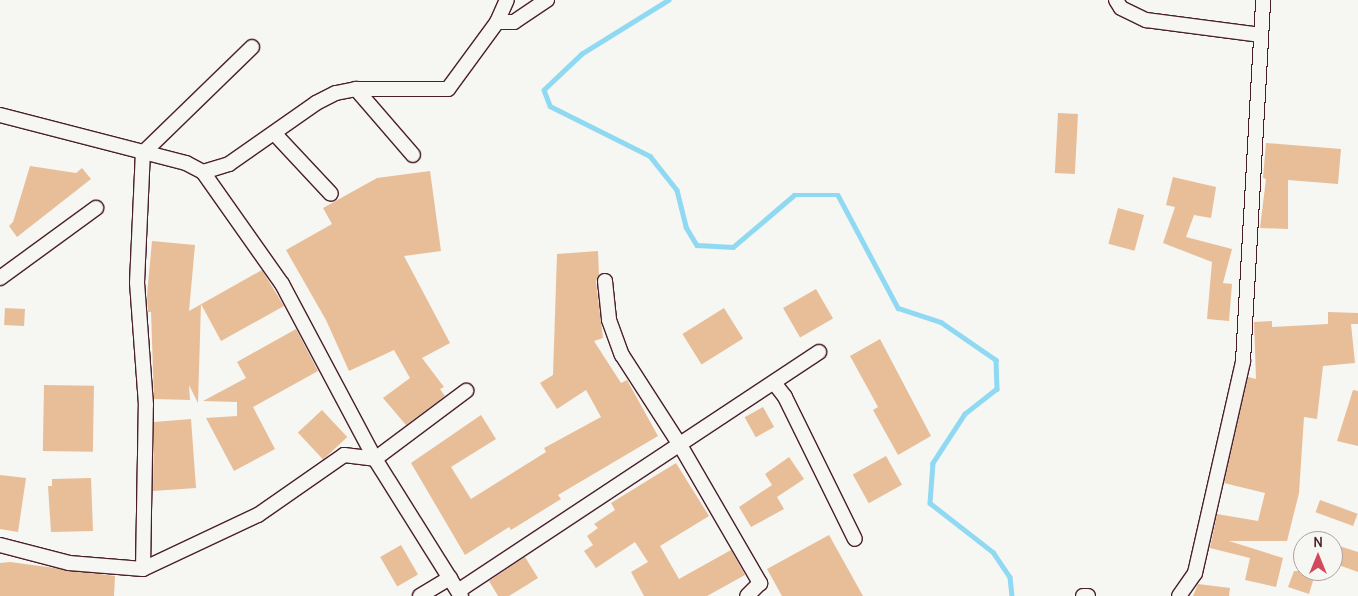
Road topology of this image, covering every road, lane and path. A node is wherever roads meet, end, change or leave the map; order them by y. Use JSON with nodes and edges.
{"nodes":[{"id":1,"x":507,"y":0,"type":"edge"},
{"id":2,"x":547,"y":0,"type":"edge"},
{"id":3,"x":1116,"y":0,"type":"edge"},
{"id":4,"x":1263,"y":0,"type":"edge"},
{"id":5,"x":497,"y":22,"type":"junction"},
{"id":6,"x":1261,"y":35,"type":"junction"},
{"id":7,"x":252,"y":46,"type":"dead end"},
{"id":8,"x":356,"y":89,"type":"junction"},
{"id":9,"x":0,"y":115,"type":"edge"},
{"id":10,"x":274,"y":133,"type":"junction"},
{"id":11,"x":143,"y":153,"type":"junction"},
{"id":12,"x":413,"y":155,"type":"dead end"},
{"id":13,"x":203,"y":172,"type":"junction"},
{"id":14,"x":331,"y":194,"type":"dead end"},
{"id":15,"x":96,"y":208,"type":"dead end"},
{"id":16,"x":0,"y":278,"type":"edge"},
{"id":17,"x":605,"y":280,"type":"dead end"},
{"id":18,"x":819,"y":352,"type":"dead end"},
{"id":19,"x":775,"y":384,"type":"junction"},
{"id":20,"x":466,"y":391,"type":"dead end"},
{"id":21,"x":680,"y":445,"type":"junction"},
{"id":22,"x":376,"y":460,"type":"junction"},
{"id":23,"x":855,"y":539,"type":"dead end"},
{"id":24,"x":0,"y":545,"type":"edge"},
{"id":25,"x":143,"y":569,"type":"junction"},
{"id":26,"x":450,"y":578,"type":"junction"},
{"id":27,"x":460,"y":594,"type":"edge"},
{"id":28,"x":420,"y":596,"type":"edge"},
{"id":29,"x":746,"y":596,"type":"edge"},
{"id":30,"x":1084,"y":596,"type":"edge"},
{"id":31,"x":1088,"y":596,"type":"edge"},
{"id":32,"x":1178,"y":596,"type":"edge"}],
"edges":[{"from":1,"to":5,"type":"street"},
{"from":2,"to":5,"type":"street"},
{"from":3,"to":6,"type":"street"},
{"from":4,"to":6,"type":"street"},
{"from":5,"to":8,"type":"street"},
{"from":6,"to":32,"type":"street"},
{"from":7,"to":11,"type":"street"},
{"from":8,"to":10,"type":"street"},
{"from":8,"to":12,"type":"street"},
{"from":9,"to":11,"type":"street"},
{"from":10,"to":13,"type":"street"},
{"from":10,"to":14,"type":"street"},
{"from":11,"to":13,"type":"street"},
{"from":11,"to":25,"type":"street"},
{"from":13,"to":22,"type":"street"},
{"from":15,"to":16,"type":"street"},
{"from":17,"to":21,"type":"street"},
{"from":18,"to":19,"type":"street"},
{"from":19,"to":21,"type":"street"},
{"from":19,"to":23,"type":"street"},
{"from":20,"to":22,"type":"street"},
{"from":21,"to":27,"type":"street"},
{"from":21,"to":29,"type":"street"},
{"from":22,"to":25,"type":"street"},
{"from":22,"to":26,"type":"street"},
{"from":24,"to":25,"type":"street"},
{"from":26,"to":27,"type":"street"},
{"from":26,"to":28,"type":"street"},
{"from":30,"to":31,"type":"street"}]}
